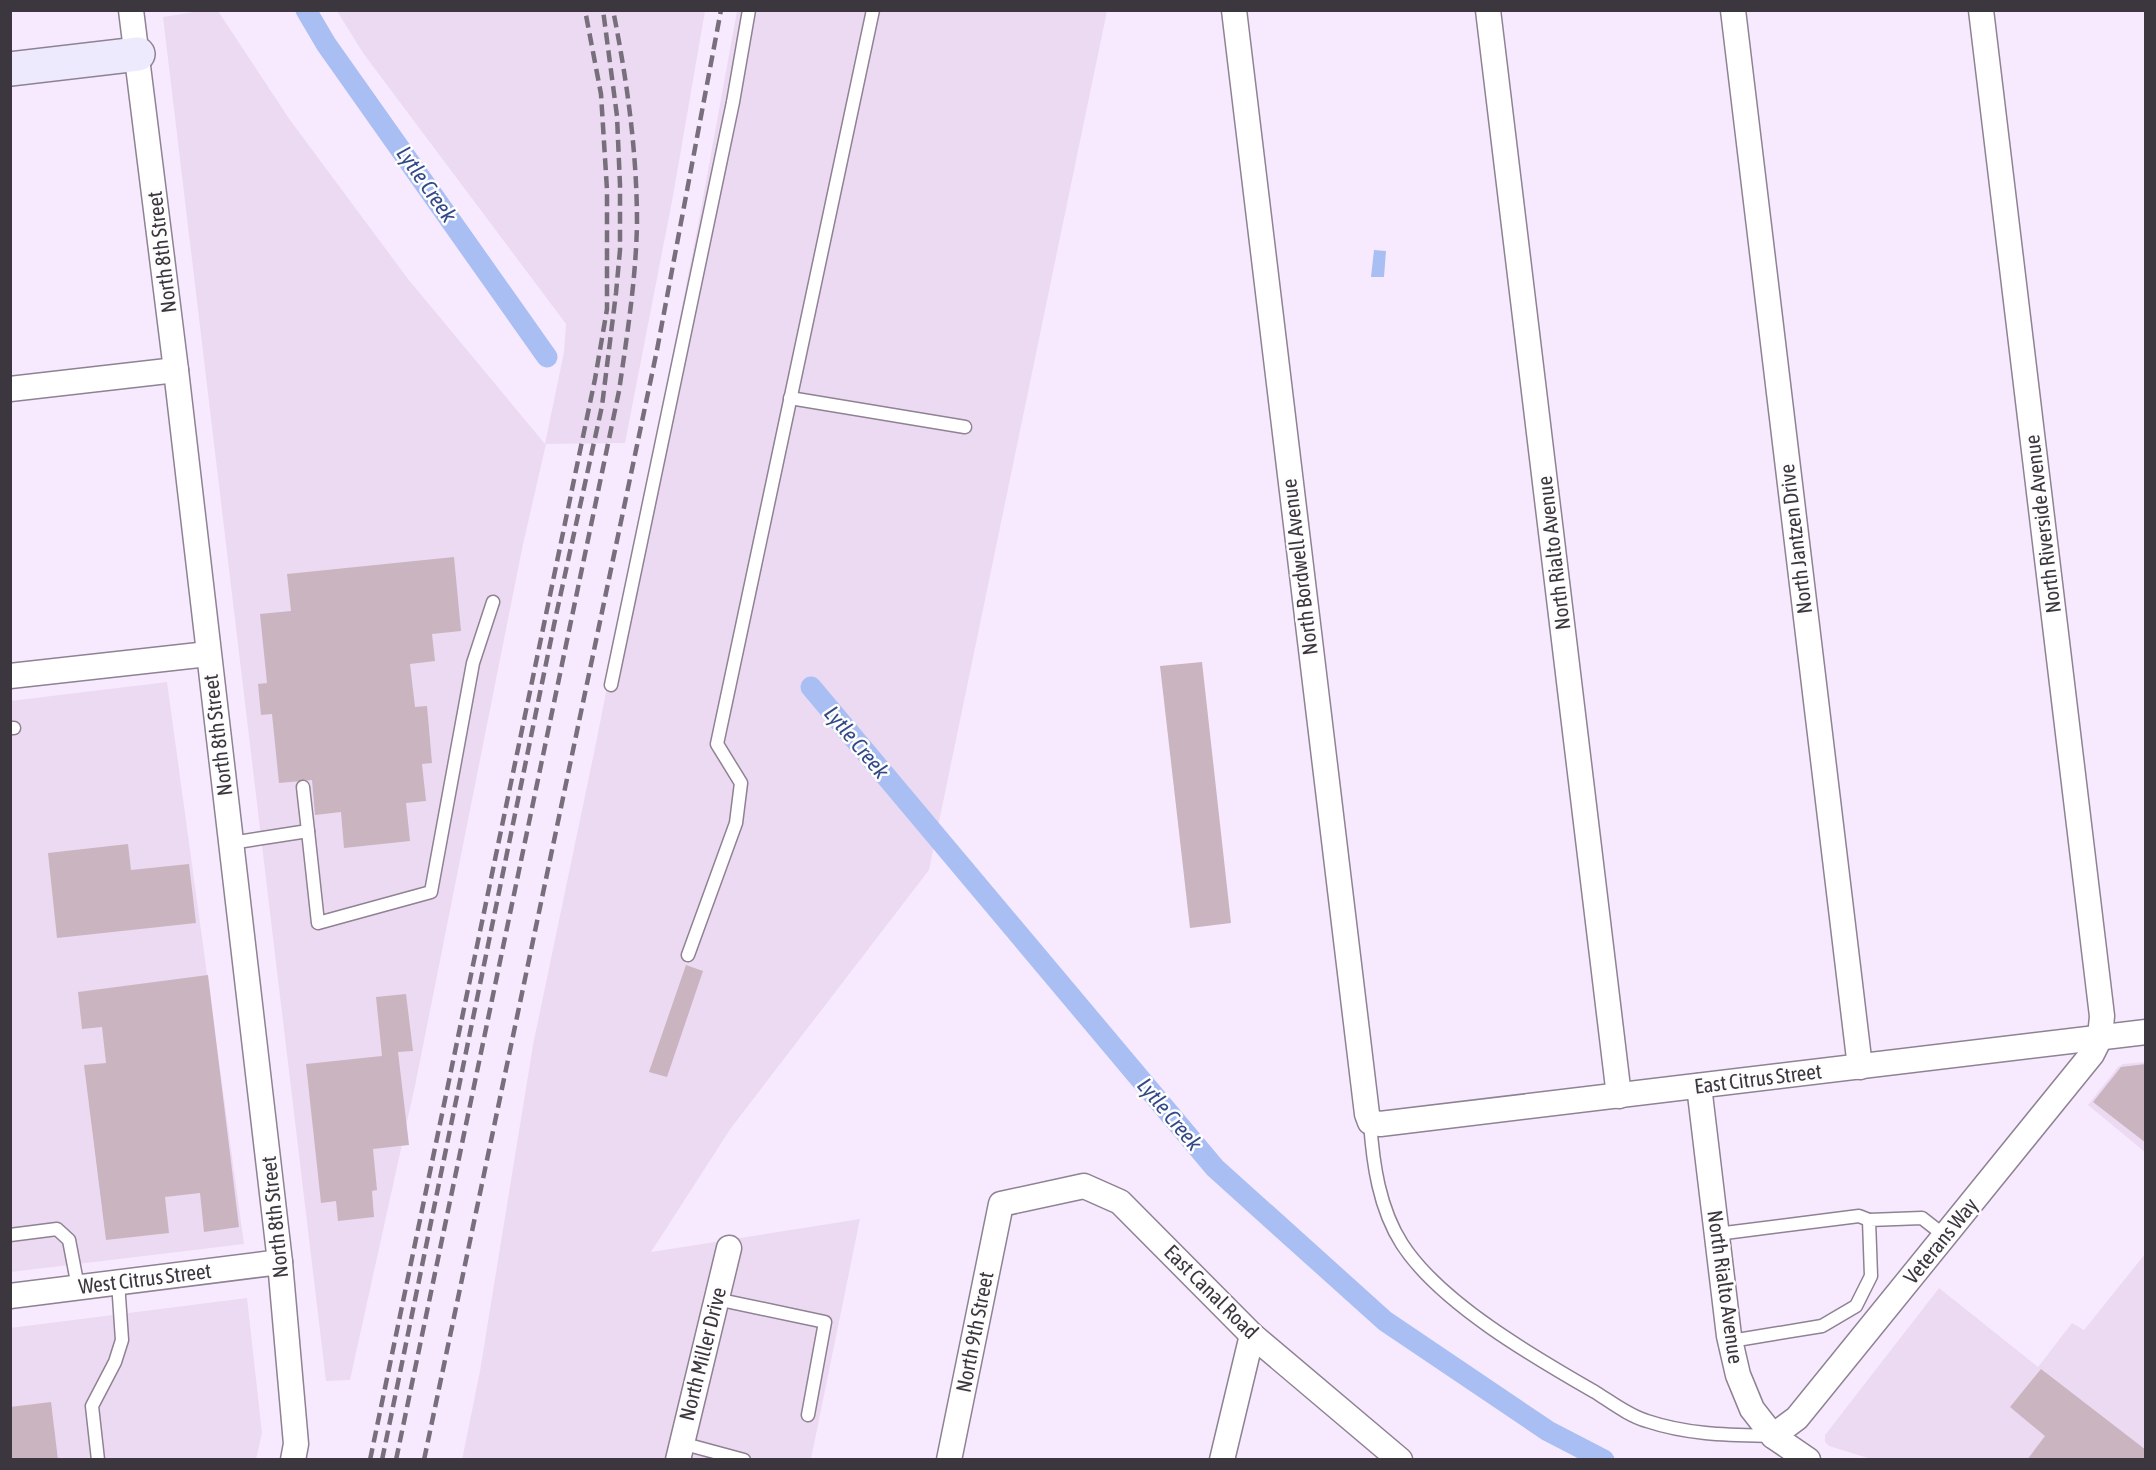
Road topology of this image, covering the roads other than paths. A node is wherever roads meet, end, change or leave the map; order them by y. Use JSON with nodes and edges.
{"nodes":[{"id":1,"x":131,"y":10,"type":"edge"},
{"id":2,"x":748,"y":10,"type":"edge"},
{"id":3,"x":873,"y":10,"type":"edge"},
{"id":4,"x":1233,"y":10,"type":"edge"},
{"id":5,"x":1488,"y":10,"type":"edge"},
{"id":6,"x":1733,"y":10,"type":"edge"},
{"id":7,"x":1981,"y":10,"type":"edge"},
{"id":8,"x":138,"y":54,"type":"junction"},
{"id":9,"x":10,"y":69,"type":"edge"},
{"id":10,"x":176,"y":370,"type":"junction"},
{"id":11,"x":10,"y":389,"type":"edge"},
{"id":12,"x":790,"y":398,"type":"junction"},
{"id":13,"x":965,"y":427,"type":"dead end"},
{"id":14,"x":493,"y":602,"type":"dead end"},
{"id":15,"x":208,"y":654,"type":"junction"},
{"id":16,"x":10,"y":676,"type":"edge"},
{"id":17,"x":611,"y":685,"type":"dead end"},
{"id":18,"x":303,"y":787,"type":"dead end"},
{"id":19,"x":308,"y":831,"type":"junction"},
{"id":20,"x":231,"y":843,"type":"junction"},
{"id":21,"x":688,"y":955,"type":"dead end"},
{"id":22,"x":2145,"y":1032,"type":"edge"},
{"id":23,"x":2100,"y":1038,"type":"junction"},
{"id":24,"x":1860,"y":1067,"type":"junction"},
{"id":25,"x":1699,"y":1086,"type":"junction"},
{"id":26,"x":1619,"y":1096,"type":"junction"},
{"id":27,"x":1370,"y":1122,"type":"junction"},
{"id":28,"x":1001,"y":1204,"type":"joint"},
{"id":29,"x":1869,"y":1220,"type":"junction"},
{"id":30,"x":1717,"y":1234,"type":"junction"},
{"id":31,"x":10,"y":1235,"type":"edge"},
{"id":32,"x":1945,"y":1236,"type":"junction"},
{"id":33,"x":729,"y":1248,"type":"dead end"},
{"id":34,"x":280,"y":1262,"type":"junction"},
{"id":35,"x":118,"y":1282,"type":"junction"},
{"id":36,"x":78,"y":1287,"type":"junction"},
{"id":37,"x":10,"y":1296,"type":"edge"},
{"id":38,"x":716,"y":1299,"type":"junction"},
{"id":39,"x":1252,"y":1335,"type":"junction"},
{"id":40,"x":1731,"y":1341,"type":"junction"},
{"id":41,"x":808,"y":1415,"type":"dead end"},
{"id":42,"x":1773,"y":1436,"type":"junction"},
{"id":43,"x":680,"y":1451,"type":"edge"},
{"id":44,"x":98,"y":1460,"type":"edge"},
{"id":45,"x":293,"y":1460,"type":"edge"},
{"id":46,"x":744,"y":1460,"type":"edge"},
{"id":47,"x":949,"y":1460,"type":"edge"},
{"id":48,"x":1222,"y":1460,"type":"edge"},
{"id":49,"x":1400,"y":1460,"type":"edge"},
{"id":50,"x":1808,"y":1460,"type":"edge"}],
"edges":[{"from":1,"to":8,"type":"street","name":"North 8th Street"},
{"from":2,"to":17,"type":"lane"},
{"from":3,"to":12,"type":"lane"},
{"from":4,"to":27,"type":"street","name":"North Bordwell Avenue"},
{"from":5,"to":26,"type":"street","name":"North Rialto Avenue"},
{"from":6,"to":24,"type":"street","name":"North Jantzen Drive"},
{"from":7,"to":23,"type":"street","name":"North Riverside Avenue"},
{"from":8,"to":9,"type":"street"},
{"from":8,"to":10,"type":"street","name":"North 8th Street"},
{"from":10,"to":11,"type":"street"},
{"from":10,"to":15,"type":"street","name":"North 8th Street"},
{"from":12,"to":13,"type":"lane"},
{"from":12,"to":21,"type":"lane"},
{"from":14,"to":19,"type":"lane"},
{"from":15,"to":16,"type":"street"},
{"from":15,"to":20,"type":"street","name":"North 8th Street"},
{"from":18,"to":19,"type":"lane"},
{"from":19,"to":20,"type":"lane"},
{"from":20,"to":34,"type":"street","name":"North 8th Street"},
{"from":22,"to":23,"type":"street","name":"East Citrus Street"},
{"from":23,"to":24,"type":"street","name":"East Citrus Street"},
{"from":23,"to":32,"type":"street","name":"Veterans Way"},
{"from":24,"to":25,"type":"street","name":"East Citrus Street"},
{"from":25,"to":26,"type":"street","name":"East Citrus Street"},
{"from":25,"to":30,"type":"street","name":"North Rialto Avenue"},
{"from":26,"to":27,"type":"street","name":"East Citrus Street"},
{"from":27,"to":42,"type":"lane"},
{"from":28,"to":39,"type":"street","name":"East Canal Road"},
{"from":28,"to":47,"type":"street","name":"North 9th Street"},
{"from":29,"to":30,"type":"lane"},
{"from":29,"to":32,"type":"lane"},
{"from":29,"to":40,"type":"lane"},
{"from":30,"to":40,"type":"street","name":"North Rialto Avenue"},
{"from":31,"to":36,"type":"lane"},
{"from":32,"to":42,"type":"street","name":"Veterans Way"},
{"from":33,"to":38,"type":"street","name":"North Miller Drive"},
{"from":34,"to":35,"type":"street","name":"West Citrus Street"},
{"from":34,"to":45,"type":"street","name":"North 8th Street"},
{"from":35,"to":36,"type":"street","name":"West Citrus Street"},
{"from":35,"to":44,"type":"lane"},
{"from":36,"to":37,"type":"street","name":"West Citrus Street"},
{"from":38,"to":41,"type":"lane"},
{"from":38,"to":43,"type":"street","name":"North Miller Drive"},
{"from":39,"to":48,"type":"street"},
{"from":39,"to":49,"type":"street","name":"East Canal Road"},
{"from":40,"to":42,"type":"street","name":"North Rialto Avenue"},
{"from":42,"to":50,"type":"street","name":"North Rialto Avenue"},
{"from":43,"to":46,"type":"lane"}]}
